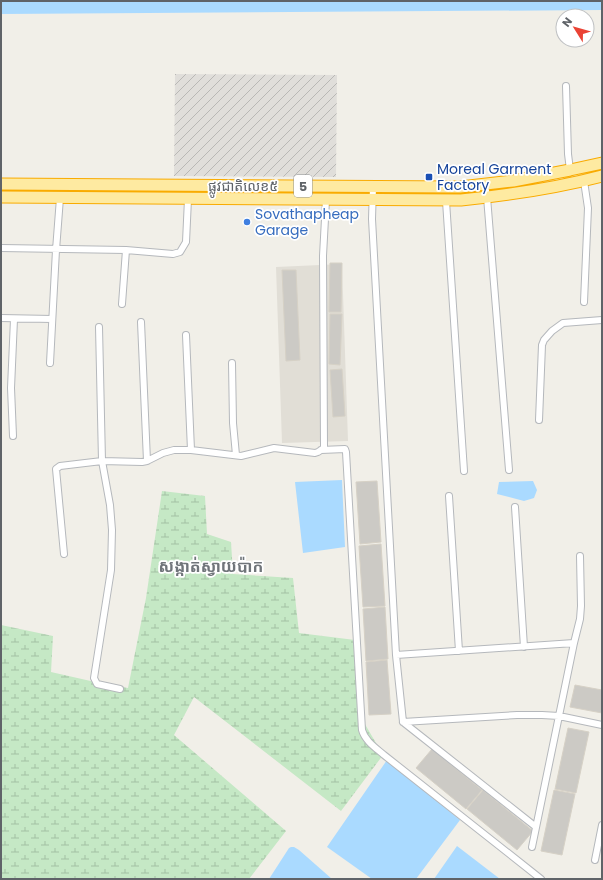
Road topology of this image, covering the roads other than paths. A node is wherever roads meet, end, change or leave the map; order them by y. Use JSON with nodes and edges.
{"nodes":[{"id":1,"x":566,"y":86,"type":"dead end"},
{"id":2,"x":602,"y":163,"type":"edge"},
{"id":3,"x":570,"y":170,"type":"junction"},
{"id":4,"x":602,"y":176,"type":"edge"},
{"id":5,"x":584,"y":181,"type":"junction"},
{"id":6,"x":1,"y":184,"type":"edge"},
{"id":7,"x":485,"y":185,"type":"junction"},
{"id":8,"x":203,"y":186,"type":"junction"},
{"id":9,"x":293,"y":186,"type":"junction"},
{"id":10,"x":373,"y":187,"type":"junction"},
{"id":11,"x":1,"y":198,"type":"edge"},
{"id":12,"x":60,"y":198,"type":"junction"},
{"id":13,"x":487,"y":198,"type":"junction"},
{"id":14,"x":188,"y":199,"type":"junction"},
{"id":15,"x":203,"y":199,"type":"junction"},
{"id":16,"x":293,"y":200,"type":"junction"},
{"id":17,"x":326,"y":200,"type":"junction"},
{"id":18,"x":373,"y":200,"type":"junction"},
{"id":19,"x":446,"y":201,"type":"junction"},
{"id":20,"x":1,"y":248,"type":"edge"},
{"id":21,"x":56,"y":250,"type":"junction"},
{"id":22,"x":126,"y":250,"type":"junction"},
{"id":23,"x":584,"y":302,"type":"dead end"},
{"id":24,"x":122,"y":304,"type":"dead end"},
{"id":25,"x":1,"y":318,"type":"edge"},
{"id":26,"x":14,"y":319,"type":"junction"},
{"id":27,"x":52,"y":319,"type":"junction"},
{"id":28,"x":602,"y":320,"type":"edge"},
{"id":29,"x":142,"y":322,"type":"dead end"},
{"id":30,"x":99,"y":327,"type":"dead end"},
{"id":31,"x":186,"y":335,"type":"dead end"},
{"id":32,"x":50,"y":363,"type":"dead end"},
{"id":33,"x":232,"y":363,"type":"dead end"},
{"id":34,"x":539,"y":420,"type":"dead end"},
{"id":35,"x":13,"y":436,"type":"dead end"},
{"id":36,"x":191,"y":450,"type":"junction"},
{"id":37,"x":321,"y":450,"type":"junction"},
{"id":38,"x":236,"y":455,"type":"junction"},
{"id":39,"x":147,"y":460,"type":"junction"},
{"id":40,"x":102,"y":461,"type":"junction"},
{"id":41,"x":510,"y":470,"type":"dead end"},
{"id":42,"x":464,"y":471,"type":"dead end"},
{"id":43,"x":449,"y":496,"type":"dead end"},
{"id":44,"x":515,"y":507,"type":"dead end"},
{"id":45,"x":64,"y":554,"type":"dead end"},
{"id":46,"x":580,"y":556,"type":"dead end"},
{"id":47,"x":574,"y":643,"type":"junction"},
{"id":48,"x":524,"y":647,"type":"junction"},
{"id":49,"x":459,"y":651,"type":"junction"},
{"id":50,"x":396,"y":655,"type":"junction"},
{"id":51,"x":120,"y":689,"type":"dead end"},
{"id":52,"x":559,"y":716,"type":"junction"},
{"id":53,"x":404,"y":722,"type":"junction"},
{"id":54,"x":602,"y":725,"type":"edge"},
{"id":55,"x":602,"y":825,"type":"edge"},
{"id":56,"x":536,"y":827,"type":"junction"},
{"id":57,"x":532,"y":847,"type":"dead end"},
{"id":58,"x":595,"y":860,"type":"dead end"},
{"id":59,"x":541,"y":879,"type":"edge"}],
"edges":[{"from":1,"to":3,"type":"street"},
{"from":2,"to":3,"type":"highway","name":"ផ្លូវជាតិលេខ៥","number":"5"},
{"from":3,"to":7,"type":"highway","name":"ផ្លូវជាតិលេខ៥","number":"5"},
{"from":4,"to":5,"type":"highway","name":"ផ្លូវជាតិលេខ៥","number":"5"},
{"from":5,"to":13,"type":"highway","name":"ផ្លូវជាតិលេខ៥","number":"5"},
{"from":5,"to":23,"type":"street"},
{"from":6,"to":8,"type":"highway","name":"ផ្លូវជាតិលេខ៥","number":"5"},
{"from":7,"to":10,"type":"highway","name":"ផ្លូវជាតិលេខ៥","number":"5"},
{"from":7,"to":13,"type":"street"},
{"from":8,"to":9,"type":"highway","name":"ផ្លូវជាតិលេខ៥","number":"5"},
{"from":8,"to":15,"type":"highway"},
{"from":9,"to":10,"type":"highway","name":"ផ្លូវជាតិលេខ៥","number":"5"},
{"from":9,"to":16,"type":"highway"},
{"from":10,"to":18,"type":"street"},
{"from":11,"to":12,"type":"highway","name":"ផ្លូវជាតិលេខ៥","number":"5"},
{"from":12,"to":14,"type":"highway","name":"ផ្លូវជាតិលេខ៥","number":"5"},
{"from":12,"to":21,"type":"street"},
{"from":13,"to":19,"type":"highway","name":"ផ្លូវជាតិលេខ៥","number":"5"},
{"from":13,"to":41,"type":"street"},
{"from":14,"to":15,"type":"highway","name":"ផ្លូវជាតិលេខ៥","number":"5"},
{"from":14,"to":22,"type":"street"},
{"from":15,"to":16,"type":"highway","name":"ផ្លូវជាតិលេខ៥","number":"5"},
{"from":16,"to":17,"type":"highway","name":"ផ្លូវជាតិលេខ៥","number":"5"},
{"from":17,"to":18,"type":"highway","name":"ផ្លូវជាតិលេខ៥","number":"5"},
{"from":17,"to":37,"type":"street"},
{"from":18,"to":19,"type":"highway","name":"ផ្លូវជាតិលេខ៥","number":"5"},
{"from":18,"to":50,"type":"street"},
{"from":19,"to":42,"type":"street"},
{"from":20,"to":21,"type":"street"},
{"from":21,"to":22,"type":"street"},
{"from":21,"to":27,"type":"street"},
{"from":22,"to":24,"type":"street"},
{"from":25,"to":26,"type":"street"},
{"from":26,"to":27,"type":"street"},
{"from":26,"to":35,"type":"street"},
{"from":27,"to":32,"type":"street"},
{"from":28,"to":34,"type":"street"},
{"from":29,"to":39,"type":"street"},
{"from":30,"to":40,"type":"street"},
{"from":31,"to":36,"type":"street"},
{"from":33,"to":38,"type":"street"},
{"from":36,"to":38,"type":"street"},
{"from":36,"to":39,"type":"street"},
{"from":37,"to":38,"type":"street"},
{"from":37,"to":59,"type":"street"},
{"from":39,"to":40,"type":"street"},
{"from":40,"to":45,"type":"street"},
{"from":40,"to":51,"type":"street"},
{"from":43,"to":49,"type":"street"},
{"from":44,"to":48,"type":"street"},
{"from":46,"to":47,"type":"street"},
{"from":47,"to":48,"type":"street"},
{"from":47,"to":52,"type":"street"},
{"from":48,"to":49,"type":"street"},
{"from":49,"to":50,"type":"street"},
{"from":50,"to":53,"type":"street"},
{"from":52,"to":53,"type":"street"},
{"from":52,"to":54,"type":"street"},
{"from":52,"to":56,"type":"street"},
{"from":53,"to":56,"type":"street"},
{"from":55,"to":58,"type":"street"},
{"from":56,"to":57,"type":"street"}]}
